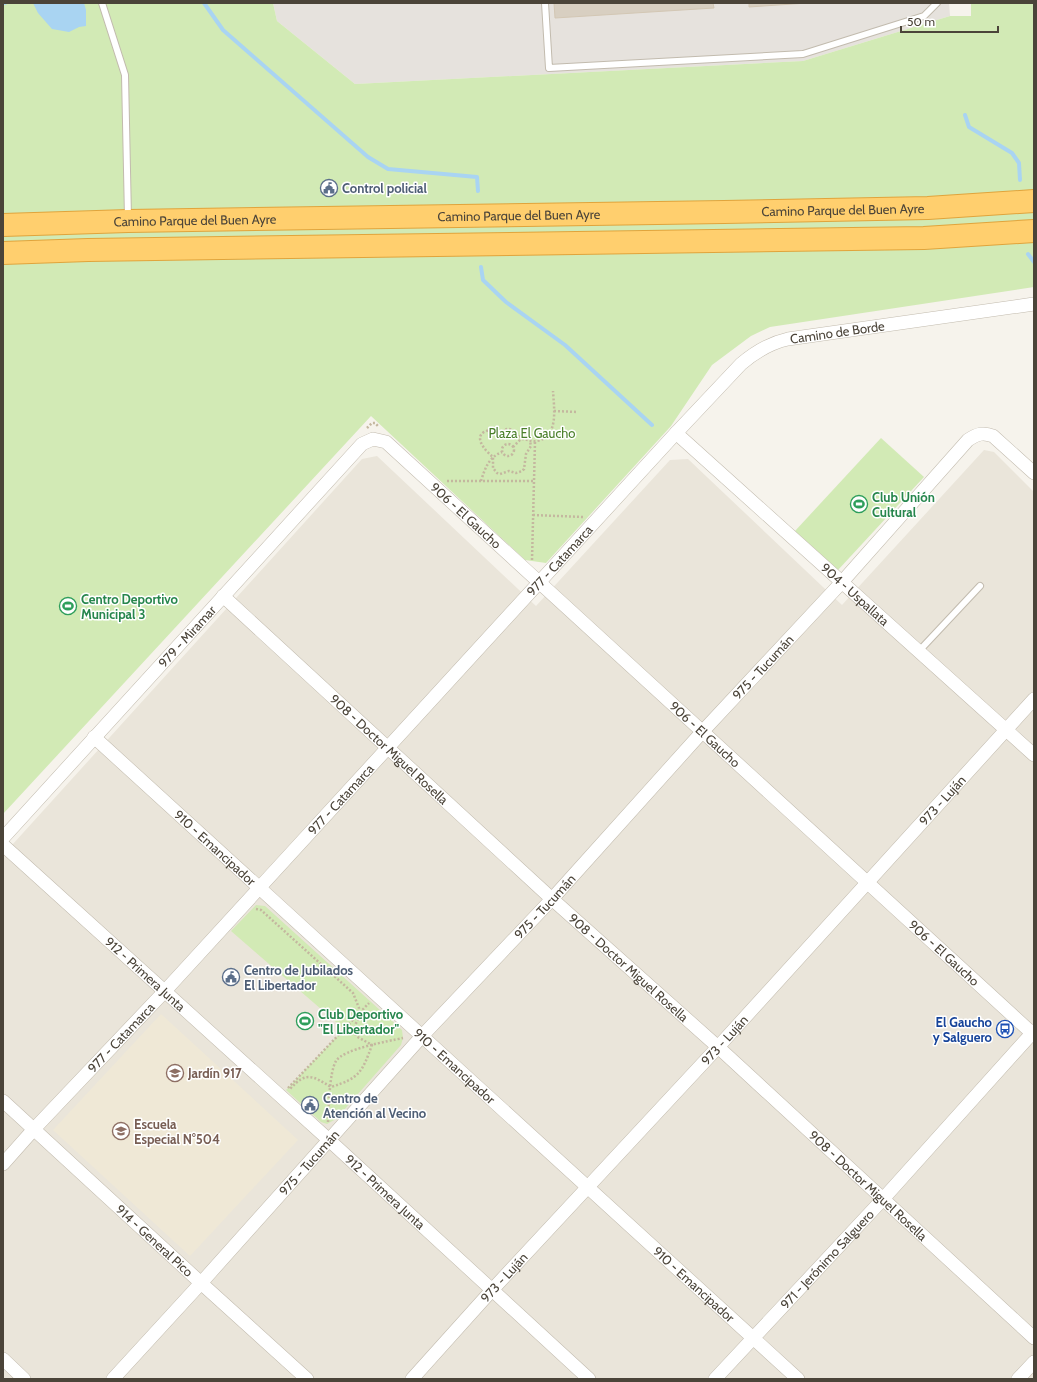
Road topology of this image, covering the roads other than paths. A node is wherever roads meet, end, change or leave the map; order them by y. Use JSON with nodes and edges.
{"nodes":[{"id":1,"x":102,"y":3,"type":"edge"},
{"id":2,"x":545,"y":3,"type":"edge"},
{"id":3,"x":937,"y":3,"type":"edge"},
{"id":4,"x":1034,"y":201,"type":"edge"},
{"id":5,"x":128,"y":221,"type":"junction"},
{"id":6,"x":3,"y":225,"type":"edge"},
{"id":7,"x":1034,"y":231,"type":"edge"},
{"id":8,"x":3,"y":253,"type":"edge"},
{"id":9,"x":1034,"y":304,"type":"edge"},
{"id":10,"x":676,"y":433,"type":"junction"},
{"id":11,"x":368,"y":435,"type":"joint"},
{"id":12,"x":1034,"y":473,"type":"edge"},
{"id":13,"x":842,"y":582,"type":"junction"},
{"id":14,"x":540,"y":583,"type":"junction"},
{"id":15,"x":980,"y":586,"type":"dead end"},
{"id":16,"x":223,"y":596,"type":"junction"},
{"id":17,"x":919,"y":651,"type":"junction"},
{"id":18,"x":1034,"y":699,"type":"edge"},
{"id":19,"x":1006,"y":729,"type":"junction"},
{"id":20,"x":703,"y":732,"type":"junction"},
{"id":21,"x":94,"y":737,"type":"junction"},
{"id":22,"x":387,"y":748,"type":"junction"},
{"id":23,"x":1034,"y":755,"type":"edge"},
{"id":24,"x":3,"y":838,"type":"edge"},
{"id":25,"x":3,"y":845,"type":"edge"},
{"id":26,"x":868,"y":883,"type":"junction"},
{"id":27,"x":260,"y":888,"type":"junction"},
{"id":28,"x":552,"y":899,"type":"junction"},
{"id":29,"x":164,"y":992,"type":"junction"},
{"id":30,"x":1033,"y":1033,"type":"edge"},
{"id":31,"x":423,"y":1035,"type":"junction"},
{"id":32,"x":718,"y":1047,"type":"junction"},
{"id":33,"x":3,"y":1101,"type":"edge"},
{"id":34,"x":34,"y":1129,"type":"junction"},
{"id":35,"x":329,"y":1140,"type":"junction"},
{"id":36,"x":3,"y":1164,"type":"edge"},
{"id":37,"x":588,"y":1186,"type":"junction"},
{"id":38,"x":882,"y":1199,"type":"junction"},
{"id":39,"x":201,"y":1283,"type":"junction"},
{"id":40,"x":492,"y":1290,"type":"junction"},
{"id":41,"x":753,"y":1338,"type":"junction"},
{"id":42,"x":1034,"y":1338,"type":"edge"},
{"id":43,"x":3,"y":1359,"type":"edge"},
{"id":44,"x":1034,"y":1362,"type":"edge"},
{"id":45,"x":24,"y":1379,"type":"edge"},
{"id":46,"x":113,"y":1379,"type":"edge"},
{"id":47,"x":307,"y":1379,"type":"edge"},
{"id":48,"x":412,"y":1379,"type":"edge"},
{"id":49,"x":588,"y":1379,"type":"edge"},
{"id":50,"x":715,"y":1379,"type":"edge"},
{"id":51,"x":798,"y":1379,"type":"edge"},
{"id":52,"x":1018,"y":1379,"type":"edge"}],
"edges":[{"from":1,"to":5,"type":"lane"},
{"from":2,"to":3,"type":"lane"},
{"from":4,"to":5,"type":"highway","name":"Camino Parque del Buen Ayre"},
{"from":5,"to":6,"type":"highway","name":"Camino Parque del Buen Ayre"},
{"from":7,"to":8,"type":"highway"},
{"from":9,"to":10,"type":"street","name":"Camino de Borde"},
{"from":10,"to":13,"type":"street","name":"904 - Uspallata"},
{"from":10,"to":14,"type":"street","name":"977 - Catamarca"},
{"from":11,"to":14,"type":"street","name":"906 - El Gaucho"},
{"from":11,"to":16,"type":"street","name":"979 - Miramar"},
{"from":12,"to":13,"type":"street","name":"975 - Tucumán"},
{"from":13,"to":17,"type":"street","name":"904 - Uspallata"},
{"from":13,"to":20,"type":"street","name":"975 - Tucumán"},
{"from":14,"to":20,"type":"street","name":"906 - El Gaucho"},
{"from":14,"to":22,"type":"street","name":"977 - Catamarca"},
{"from":15,"to":17,"type":"lane"},
{"from":16,"to":21,"type":"street","name":"979 - Miramar"},
{"from":16,"to":22,"type":"street","name":"908 - Doctor Miguel Rosella"},
{"from":17,"to":19,"type":"street","name":"904 - Uspallata"},
{"from":18,"to":19,"type":"street","name":"973 - Luján"},
{"from":19,"to":23,"type":"street","name":"904 - Uspallata"},
{"from":19,"to":26,"type":"street","name":"973 - Luján"},
{"from":20,"to":26,"type":"street","name":"906 - El Gaucho"},
{"from":20,"to":28,"type":"street","name":"975 - Tucumán"},
{"from":21,"to":24,"type":"street","name":"979 - Miramar"},
{"from":21,"to":27,"type":"street","name":"910 - Emancipador"},
{"from":22,"to":27,"type":"street","name":"977 - Catamarca"},
{"from":22,"to":28,"type":"street","name":"908 - Doctor Miguel Rosella"},
{"from":25,"to":29,"type":"street","name":"912 - Primera Junta"},
{"from":26,"to":30,"type":"street","name":"906 - El Gaucho"},
{"from":26,"to":32,"type":"street","name":"973 - Luján"},
{"from":27,"to":29,"type":"street","name":"977 - Catamarca"},
{"from":27,"to":31,"type":"street","name":"910 - Emancipador"},
{"from":28,"to":31,"type":"street","name":"975 - Tucumán"},
{"from":28,"to":32,"type":"street","name":"908 - Doctor Miguel Rosella"},
{"from":29,"to":34,"type":"street","name":"977 - Catamarca"},
{"from":29,"to":35,"type":"street","name":"912 - Primera Junta"},
{"from":30,"to":38,"type":"street","name":"971 - Jerónimo Salguero"},
{"from":31,"to":35,"type":"street","name":"975 - Tucumán"},
{"from":31,"to":37,"type":"street","name":"910 - Emancipador"},
{"from":32,"to":37,"type":"street","name":"973 - Luján"},
{"from":32,"to":38,"type":"street","name":"908 - Doctor Miguel Rosella"},
{"from":33,"to":34,"type":"street","name":"914 - General Pico"},
{"from":34,"to":36,"type":"street","name":"977 - Catamarca"},
{"from":34,"to":39,"type":"street","name":"914 - General Pico"},
{"from":35,"to":39,"type":"street","name":"975 - Tucumán"},
{"from":35,"to":40,"type":"street","name":"912 - Primera Junta"},
{"from":37,"to":40,"type":"street","name":"973 - Luján"},
{"from":37,"to":41,"type":"street","name":"910 - Emancipador"},
{"from":38,"to":41,"type":"street","name":"971 - Jerónimo Salguero"},
{"from":38,"to":42,"type":"street","name":"908 - Doctor Miguel Rosella"},
{"from":39,"to":46,"type":"street","name":"975 - Tucumán"},
{"from":39,"to":47,"type":"street","name":"914 - General Pico"},
{"from":40,"to":48,"type":"street","name":"973 - Luján"},
{"from":40,"to":49,"type":"street","name":"912 - Primera Junta"},
{"from":41,"to":50,"type":"street","name":"971 - Jerónimo Salguero"},
{"from":41,"to":51,"type":"street","name":"910 - Emancipador"},
{"from":43,"to":45,"type":"street"},
{"from":44,"to":52,"type":"street"}]}
